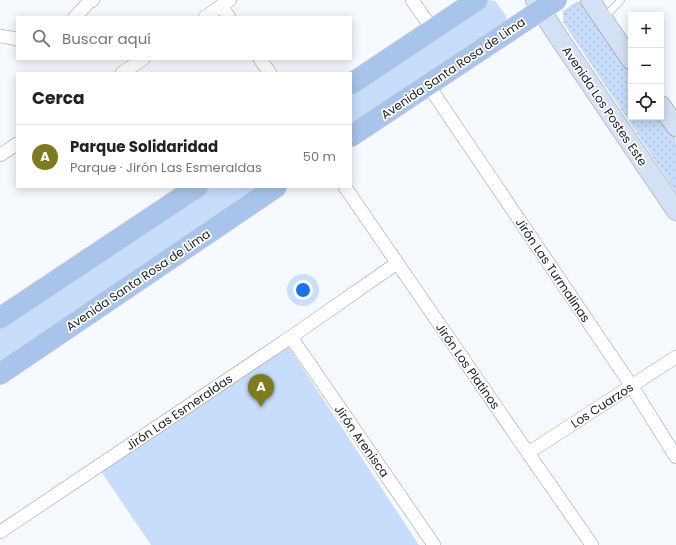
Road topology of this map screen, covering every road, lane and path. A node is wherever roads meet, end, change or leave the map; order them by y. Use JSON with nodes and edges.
{"nodes":[{"id":1,"x":93,"y":0,"type":"edge"},
{"id":2,"x":412,"y":0,"type":"edge"},
{"id":3,"x":477,"y":0,"type":"edge"},
{"id":4,"x":590,"y":0,"type":"edge"},
{"id":5,"x":621,"y":0,"type":"edge"},
{"id":6,"x":226,"y":3,"type":"edge"},
{"id":7,"x":544,"y":3,"type":"edge"},
{"id":8,"x":76,"y":16,"type":"edge"},
{"id":9,"x":206,"y":16,"type":"edge"},
{"id":10,"x":229,"y":16,"type":"edge"},
{"id":11,"x":603,"y":19,"type":"junction"},
{"id":12,"x":433,"y":30,"type":"junction"},
{"id":13,"x":0,"y":36,"type":"edge"},
{"id":14,"x":16,"y":39,"type":"edge"},
{"id":15,"x":628,"y":56,"type":"edge"},
{"id":16,"x":142,"y":60,"type":"edge"},
{"id":17,"x":261,"y":60,"type":"edge"},
{"id":18,"x":124,"y":72,"type":"edge"},
{"id":19,"x":269,"y":72,"type":"edge"},
{"id":20,"x":352,"y":83,"type":"edge"},
{"id":21,"x":428,"y":85,"type":"junction"},
{"id":22,"x":664,"y":109,"type":"edge"},
{"id":23,"x":676,"y":127,"type":"edge"},
{"id":24,"x":352,"y":135,"type":"edge"},
{"id":25,"x":16,"y":145,"type":"edge"},
{"id":26,"x":0,"y":155,"type":"edge"},
{"id":27,"x":195,"y":188,"type":"edge"},
{"id":28,"x":275,"y":188,"type":"edge"},
{"id":29,"x":346,"y":188,"type":"edge"},
{"id":30,"x":676,"y":211,"type":"edge"},
{"id":31,"x":397,"y":263,"type":"junction"},
{"id":32,"x":0,"y":318,"type":"edge"},
{"id":33,"x":291,"y":337,"type":"junction"},
{"id":34,"x":676,"y":357,"type":"edge"},
{"id":35,"x":0,"y":374,"type":"edge"},
{"id":36,"x":631,"y":386,"type":"junction"},
{"id":37,"x":528,"y":454,"type":"junction"},
{"id":38,"x":676,"y":457,"type":"edge"},
{"id":39,"x":0,"y":532,"type":"edge"},
{"id":40,"x":434,"y":545,"type":"edge"},
{"id":41,"x":592,"y":545,"type":"edge"}],
"edges":[{"from":1,"to":8,"type":"street"},
{"from":2,"to":12,"type":"street"},
{"from":3,"to":12,"type":"main road"},
{"from":4,"to":11,"type":"main road"},
{"from":5,"to":11,"type":"lane"},
{"from":6,"to":9,"type":"street"},
{"from":6,"to":10,"type":"street"},
{"from":7,"to":21,"type":"main road","name":"Avenida Santa Rosa de Lima"},
{"from":7,"to":30,"type":"main road","name":"Avenida Los Postes Este"},
{"from":11,"to":15,"type":"main road"},
{"from":12,"to":20,"type":"main road"},
{"from":13,"to":14,"type":"street"},
{"from":16,"to":18,"type":"street"},
{"from":17,"to":19,"type":"street"},
{"from":21,"to":24,"type":"main road","name":"Avenida Santa Rosa de Lima"},
{"from":21,"to":36,"type":"street","name":"Jirón Las Turmalinas"},
{"from":22,"to":23,"type":"main road"},
{"from":25,"to":26,"type":"street"},
{"from":27,"to":32,"type":"main road"},
{"from":28,"to":35,"type":"main road","name":"Avenida Santa Rosa de Lima"},
{"from":29,"to":31,"type":"street","name":"Jirón Los Platinos"},
{"from":31,"to":33,"type":"street","name":"Jirón Las Esmeraldas"},
{"from":31,"to":37,"type":"street","name":"Jirón Los Platinos"},
{"from":33,"to":39,"type":"street","name":"Jirón Las Esmeraldas"},
{"from":33,"to":40,"type":"street","name":"Jirón Arenisca"},
{"from":34,"to":36,"type":"street","name":"Los Cuarzos"},
{"from":36,"to":37,"type":"street","name":"Los Cuarzos"},
{"from":36,"to":38,"type":"street","name":"Jirón Las Turmalinas"},
{"from":37,"to":41,"type":"street","name":"Jirón Los Platinos"}]}
